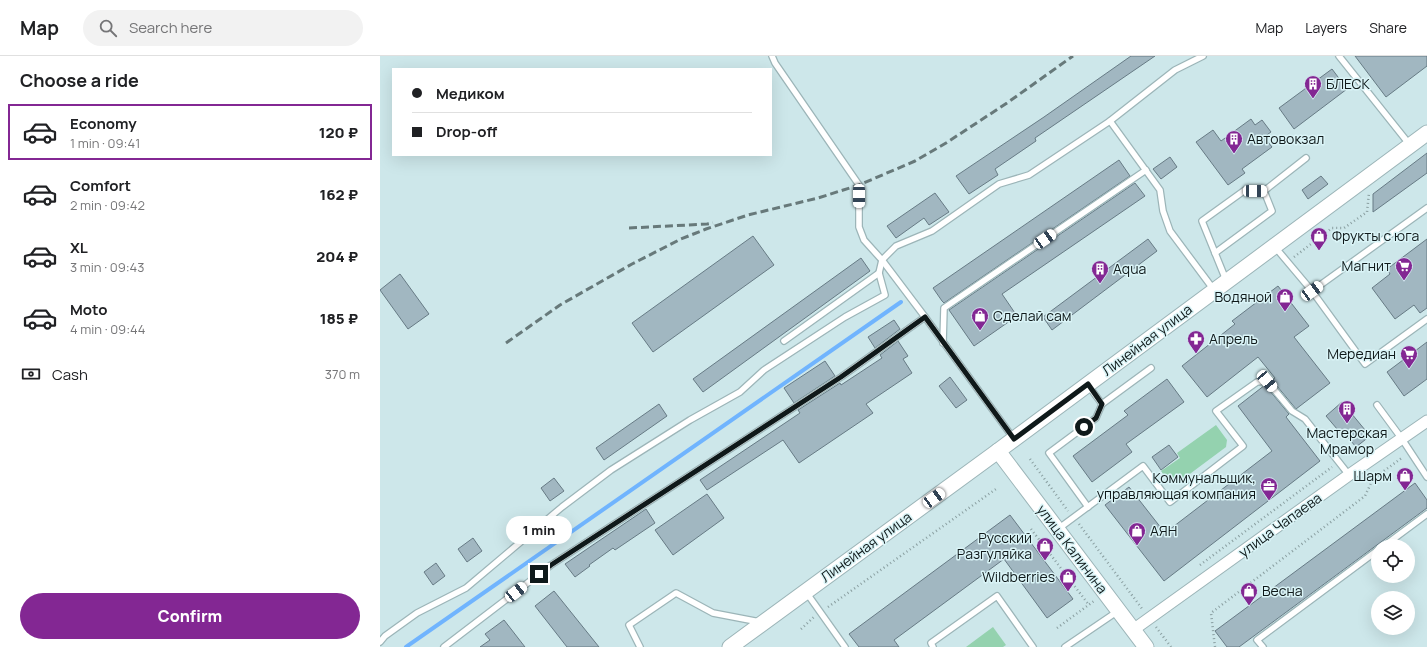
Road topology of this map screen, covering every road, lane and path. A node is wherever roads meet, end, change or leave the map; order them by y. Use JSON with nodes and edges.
{"nodes":[{"id":1,"x":772,"y":56,"type":"edge"},
{"id":2,"x":1203,"y":56,"type":"edge"},
{"id":3,"x":1339,"y":56,"type":"edge"},
{"id":4,"x":1110,"y":121,"type":"junction"},
{"id":5,"x":1427,"y":133,"type":"edge"},
{"id":6,"x":1410,"y":145,"type":"junction"},
{"id":7,"x":1306,"y":158,"type":"dead end"},
{"id":8,"x":1146,"y":170,"type":"junction"},
{"id":9,"x":1264,"y":191,"type":"junction"},
{"id":10,"x":1369,"y":193,"type":"dead end"},
{"id":11,"x":1427,"y":208,"type":"edge"},
{"id":12,"x":1273,"y":246,"type":"junction"},
{"id":13,"x":1215,"y":253,"type":"junction"},
{"id":14,"x":882,"y":260,"type":"junction"},
{"id":15,"x":1287,"y":262,"type":"junction"},
{"id":16,"x":879,"y":273,"type":"junction"},
{"id":17,"x":1226,"y":281,"type":"junction"},
{"id":18,"x":1214,"y":290,"type":"junction"},
{"id":19,"x":1312,"y":291,"type":"junction"},
{"id":20,"x":925,"y":317,"type":"junction"},
{"id":21,"x":1427,"y":319,"type":"edge"},
{"id":22,"x":784,"y":341,"type":"dead end"},
{"id":23,"x":944,"y":342,"type":"junction"},
{"id":24,"x":1151,"y":368,"type":"dead end"},
{"id":25,"x":1088,"y":384,"type":"junction"},
{"id":26,"x":1102,"y":404,"type":"junction"},
{"id":27,"x":1377,"y":405,"type":"dead end"},
{"id":28,"x":1427,"y":421,"type":"edge"},
{"id":29,"x":1014,"y":439,"type":"junction"},
{"id":30,"x":1402,"y":439,"type":"junction"},
{"id":31,"x":998,"y":451,"type":"junction"},
{"id":32,"x":1410,"y":451,"type":"junction"},
{"id":33,"x":1030,"y":459,"type":"dead end"},
{"id":34,"x":1338,"y":462,"type":"junction"},
{"id":35,"x":1349,"y":475,"type":"junction"},
{"id":36,"x":1427,"y":477,"type":"edge"},
{"id":37,"x":996,"y":489,"type":"dead end"},
{"id":38,"x":1088,"y":507,"type":"junction"},
{"id":39,"x":1427,"y":514,"type":"edge"},
{"id":40,"x":1073,"y":518,"type":"junction"},
{"id":41,"x":1031,"y":528,"type":"dead end"},
{"id":42,"x":1057,"y":530,"type":"junction"},
{"id":43,"x":1393,"y":539,"type":"edge"},
{"id":44,"x":1371,"y":555,"type":"edge"},
{"id":45,"x":1199,"y":566,"type":"dead end"},
{"id":46,"x":806,"y":591,"type":"junction"},
{"id":47,"x":1105,"y":593,"type":"junction"},
{"id":48,"x":1090,"y":604,"type":"junction"},
{"id":49,"x":1148,"y":604,"type":"dead end"},
{"id":50,"x":1142,"y":609,"type":"junction"},
{"id":51,"x":1118,"y":611,"type":"junction"},
{"id":52,"x":820,"y":612,"type":"junction"},
{"id":53,"x":1150,"y":618,"type":"junction"},
{"id":54,"x":762,"y":623,"type":"junction"},
{"id":55,"x":801,"y":628,"type":"dead end"},
{"id":56,"x":1057,"y":628,"type":"dead end"},
{"id":57,"x":1133,"y":630,"type":"junction"},
{"id":58,"x":380,"y":642,"type":"edge"},
{"id":59,"x":444,"y":647,"type":"edge"},
{"id":60,"x":640,"y":647,"type":"edge"},
{"id":61,"x":730,"y":647,"type":"edge"},
{"id":62,"x":845,"y":647,"type":"edge"},
{"id":63,"x":934,"y":647,"type":"edge"},
{"id":64,"x":1034,"y":647,"type":"edge"},
{"id":65,"x":1065,"y":647,"type":"edge"},
{"id":66,"x":1146,"y":647,"type":"edge"},
{"id":67,"x":1171,"y":647,"type":"edge"},
{"id":68,"x":1215,"y":647,"type":"edge"},
{"id":69,"x":1263,"y":647,"type":"edge"}],
"edges":[{"from":1,"to":14,"type":"lane"},
{"from":2,"to":4,"type":"lane"},
{"from":3,"to":6,"type":"lane"},
{"from":4,"to":8,"type":"lane"},
{"from":4,"to":14,"type":"lane"},
{"from":5,"to":6,"type":"main road","name":"Линейная улица"},
{"from":6,"to":12,"type":"main road","name":"Линейная улица"},
{"from":7,"to":9,"type":"lane"},
{"from":8,"to":18,"type":"lane"},
{"from":8,"to":23,"type":"lane"},
{"from":9,"to":13,"type":"lane"},
{"from":9,"to":13,"type":"lane"},
{"from":10,"to":15,"type":"path"},
{"from":11,"to":19,"type":"lane"},
{"from":12,"to":15,"type":"lane"},
{"from":12,"to":17,"type":"main road","name":"Линейная улица"},
{"from":13,"to":17,"type":"lane"},
{"from":14,"to":16,"type":"lane"},
{"from":14,"to":20,"type":"lane"},
{"from":15,"to":19,"type":"lane"},
{"from":16,"to":22,"type":"lane"},
{"from":16,"to":58,"type":"lane"},
{"from":17,"to":18,"type":"main road","name":"Линейная улица"},
{"from":18,"to":25,"type":"main road","name":"Линейная улица"},
{"from":19,"to":21,"type":"lane"},
{"from":20,"to":23,"type":"lane"},
{"from":20,"to":59,"type":"lane"},
{"from":23,"to":29,"type":"lane"},
{"from":24,"to":26,"type":"lane"},
{"from":25,"to":26,"type":"lane"},
{"from":25,"to":29,"type":"main road","name":"Линейная улица"},
{"from":26,"to":38,"type":"lane"},
{"from":27,"to":30,"type":"lane"},
{"from":28,"to":30,"type":"street","name":"улица Чапаева"},
{"from":29,"to":31,"type":"main road","name":"Линейная улица"},
{"from":30,"to":32,"type":"lane"},
{"from":30,"to":35,"type":"street","name":"улица Чапаева"},
{"from":31,"to":42,"type":"main road","name":"улица Калинина"},
{"from":31,"to":46,"type":"main road","name":"Линейная улица"},
{"from":32,"to":36,"type":"lane"},
{"from":32,"to":68,"type":"path"},
{"from":33,"to":40,"type":"path"},
{"from":34,"to":35,"type":"lane"},
{"from":34,"to":38,"type":"lane"},
{"from":34,"to":45,"type":"path"},
{"from":35,"to":53,"type":"street","name":"улица Чапаева"},
{"from":37,"to":52,"type":"path"},
{"from":38,"to":40,"type":"lane"},
{"from":39,"to":43,"type":"lane"},
{"from":40,"to":42,"type":"lane"},
{"from":40,"to":50,"type":"path"},
{"from":41,"to":48,"type":"path"},
{"from":42,"to":47,"type":"main road","name":"улица Калинина"},
{"from":44,"to":69,"type":"lane"},
{"from":46,"to":52,"type":"lane"},
{"from":46,"to":54,"type":"main road","name":"Линейная улица"},
{"from":47,"to":48,"type":"path"},
{"from":47,"to":51,"type":"main road","name":"улица Калинина"},
{"from":48,"to":56,"type":"path"},
{"from":49,"to":50,"type":"path"},
{"from":50,"to":53,"type":"path"},
{"from":51,"to":57,"type":"main road","name":"улица Калинина"},
{"from":51,"to":65,"type":"lane"},
{"from":52,"to":55,"type":"path"},
{"from":52,"to":62,"type":"lane"},
{"from":53,"to":57,"type":"street","name":"улица Чапаева"},
{"from":53,"to":67,"type":"path"},
{"from":54,"to":60,"type":"lane"},
{"from":54,"to":61,"type":"main road","name":"Линейная улица"},
{"from":57,"to":66,"type":"main road","name":"улица Калинина"},
{"from":63,"to":64,"type":"lane"}]}
